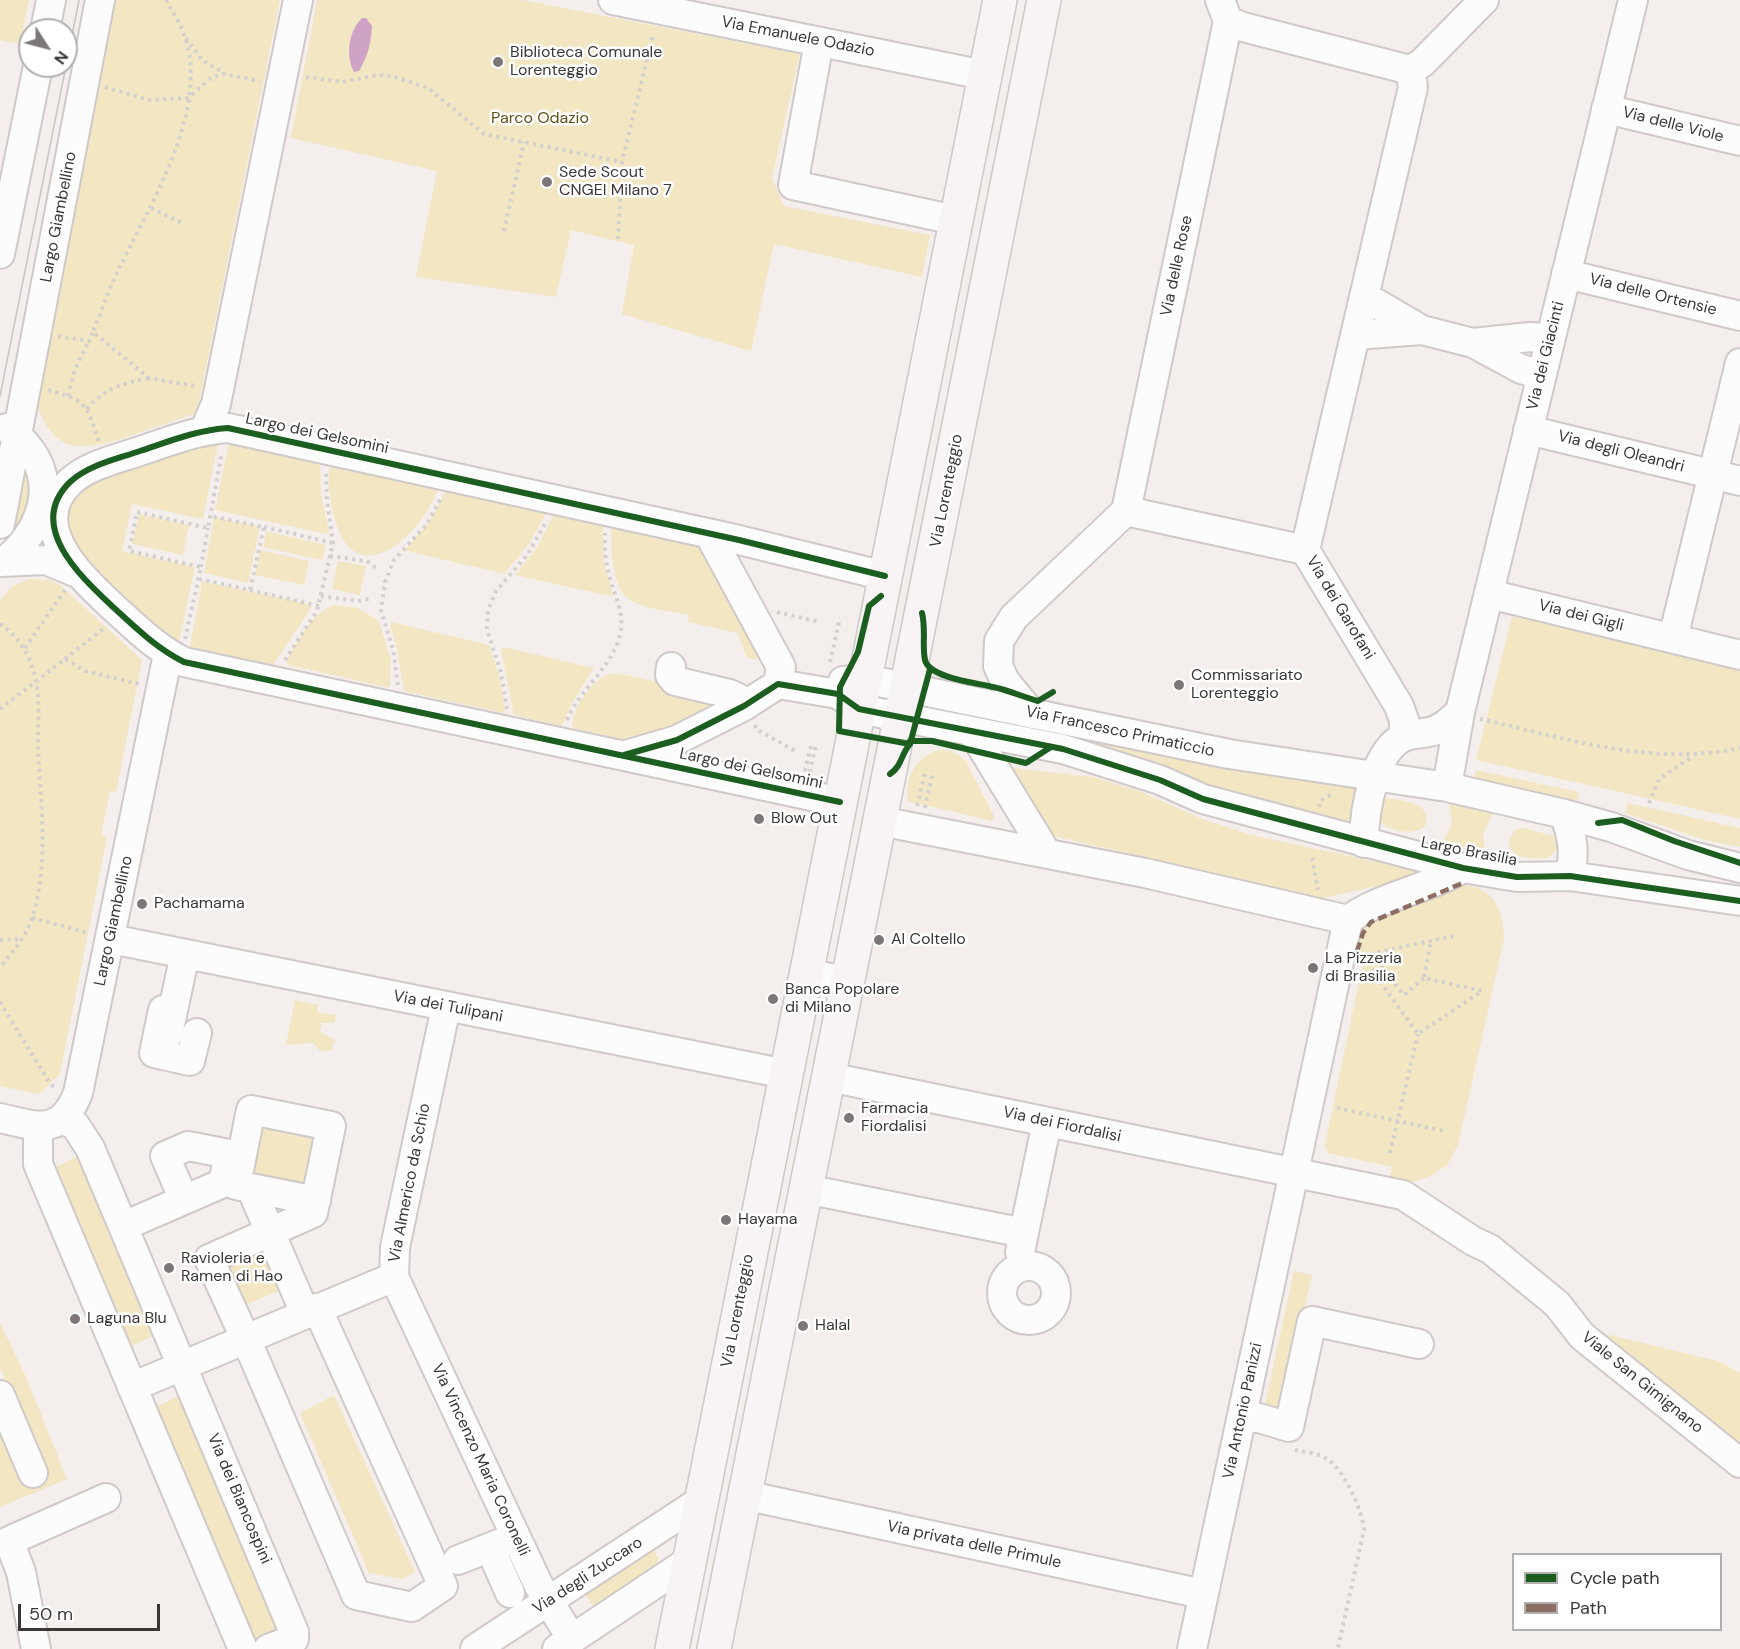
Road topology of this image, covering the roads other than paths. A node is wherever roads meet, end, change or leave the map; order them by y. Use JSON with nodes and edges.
{"nodes":[{"id":1,"x":51,"y":0,"type":"edge"},
{"id":2,"x":100,"y":0,"type":"edge"},
{"id":3,"x":298,"y":0,"type":"edge"},
{"id":4,"x":613,"y":0,"type":"edge"},
{"id":5,"x":1000,"y":0,"type":"edge"},
{"id":6,"x":1044,"y":0,"type":"edge"},
{"id":7,"x":1484,"y":0,"type":"edge"},
{"id":8,"x":1633,"y":0,"type":"edge"},
{"id":9,"x":1224,"y":10,"type":"edge"},
{"id":10,"x":47,"y":18,"type":"edge"},
{"id":11,"x":819,"y":42,"type":"junction"},
{"id":12,"x":1410,"y":70,"type":"junction"},
{"id":13,"x":984,"y":75,"type":"junction"},
{"id":14,"x":36,"y":78,"type":"edge"},
{"id":15,"x":1027,"y":85,"type":"junction"},
{"id":16,"x":1606,"y":109,"type":"junction"},
{"id":17,"x":1740,"y":141,"type":"edge"},
{"id":18,"x":955,"y":220,"type":"junction"},
{"id":19,"x":0,"y":254,"type":"edge"},
{"id":20,"x":1566,"y":274,"type":"junction"},
{"id":21,"x":1364,"y":296,"type":"junction"},
{"id":22,"x":1740,"y":316,"type":"edge"},
{"id":23,"x":1422,"y":330,"type":"junction"},
{"id":24,"x":1355,"y":335,"type":"junction"},
{"id":25,"x":1551,"y":338,"type":"junction"},
{"id":26,"x":1473,"y":343,"type":"junction"},
{"id":27,"x":1740,"y":363,"type":"edge"},
{"id":28,"x":1542,"y":375,"type":"junction"},
{"id":29,"x":1528,"y":430,"type":"junction"},
{"id":30,"x":15,"y":435,"type":"edge"},
{"id":31,"x":214,"y":438,"type":"junction"},
{"id":32,"x":104,"y":454,"type":"junction"},
{"id":33,"x":1726,"y":478,"type":"edge"},
{"id":34,"x":1125,"y":511,"type":"junction"},
{"id":35,"x":0,"y":524,"type":"edge"},
{"id":36,"x":709,"y":534,"type":"junction"},
{"id":37,"x":1305,"y":550,"type":"junction"},
{"id":38,"x":2,"y":561,"type":"edge"},
{"id":39,"x":885,"y":576,"type":"junction"},
{"id":40,"x":72,"y":578,"type":"junction"},
{"id":41,"x":1489,"y":594,"type":"junction"},
{"id":42,"x":1673,"y":639,"type":"junction"},
{"id":43,"x":175,"y":649,"type":"junction"},
{"id":44,"x":1740,"y":655,"type":"edge"},
{"id":45,"x":671,"y":667,"type":"dead end"},
{"id":46,"x":779,"y":675,"type":"junction"},
{"id":47,"x":862,"y":694,"type":"junction"},
{"id":48,"x":905,"y":703,"type":"junction"},
{"id":49,"x":749,"y":713,"type":"junction"},
{"id":50,"x":1032,"y":714,"type":"junction"},
{"id":51,"x":1470,"y":715,"type":"junction"},
{"id":52,"x":1077,"y":722,"type":"junction"},
{"id":53,"x":972,"y":731,"type":"junction"},
{"id":54,"x":1404,"y":736,"type":"junction"},
{"id":55,"x":1063,"y":749,"type":"junction"},
{"id":56,"x":621,"y":756,"type":"junction"},
{"id":57,"x":1376,"y":775,"type":"junction"},
{"id":58,"x":1447,"y":787,"type":"junction"},
{"id":59,"x":840,"y":802,"type":"junction"},
{"id":60,"x":1564,"y":814,"type":"junction"},
{"id":61,"x":880,"y":821,"type":"junction"},
{"id":62,"x":1364,"y":843,"type":"junction"},
{"id":63,"x":1047,"y":854,"type":"junction"},
{"id":64,"x":1740,"y":867,"type":"edge"},
{"id":65,"x":1463,"y":868,"type":"junction"},
{"id":66,"x":1570,"y":876,"type":"junction"},
{"id":67,"x":1740,"y":901,"type":"edge"},
{"id":68,"x":1348,"y":920,"type":"junction"},
{"id":69,"x":103,"y":937,"type":"junction"},
{"id":70,"x":185,"y":954,"type":"junction"},
{"id":71,"x":806,"y":973,"type":"junction"},
{"id":72,"x":848,"y":982,"type":"junction"},
{"id":73,"x":446,"y":1007,"type":"junction"},
{"id":74,"x":163,"y":1010,"type":"dead end"},
{"id":75,"x":196,"y":1033,"type":"dead end"},
{"id":76,"x":164,"y":1055,"type":"junction"},
{"id":77,"x":786,"y":1074,"type":"junction"},
{"id":78,"x":829,"y":1077,"type":"junction"},
{"id":79,"x":53,"y":1113,"type":"junction"},
{"id":80,"x":0,"y":1118,"type":"edge"},
{"id":81,"x":1047,"y":1122,"type":"junction"},
{"id":82,"x":1295,"y":1173,"type":"junction"},
{"id":83,"x":244,"y":1187,"type":"junction"},
{"id":84,"x":806,"y":1189,"type":"junction"},
{"id":85,"x":184,"y":1200,"type":"dead end"},
{"id":86,"x":316,"y":1201,"type":"junction"},
{"id":87,"x":126,"y":1231,"type":"junction"},
{"id":88,"x":270,"y":1232,"type":"junction"},
{"id":89,"x":1024,"y":1233,"type":"junction"},
{"id":90,"x":1018,"y":1268,"type":"dead end"},
{"id":91,"x":394,"y":1277,"type":"junction"},
{"id":92,"x":311,"y":1311,"type":"junction"},
{"id":93,"x":245,"y":1339,"type":"junction"},
{"id":94,"x":1419,"y":1344,"type":"dead end"},
{"id":95,"x":183,"y":1365,"type":"junction"},
{"id":96,"x":132,"y":1387,"type":"junction"},
{"id":97,"x":0,"y":1395,"type":"edge"},
{"id":98,"x":1242,"y":1417,"type":"junction"},
{"id":99,"x":1740,"y":1463,"type":"edge"},
{"id":100,"x":33,"y":1473,"type":"dead end"},
{"id":101,"x":744,"y":1496,"type":"junction"},
{"id":102,"x":106,"y":1498,"type":"dead end"},
{"id":103,"x":699,"y":1502,"type":"junction"},
{"id":104,"x":516,"y":1537,"type":"junction"},
{"id":105,"x":490,"y":1548,"type":"junction"},
{"id":106,"x":458,"y":1560,"type":"dead end"},
{"id":107,"x":689,"y":1561,"type":"junction"},
{"id":108,"x":510,"y":1593,"type":"dead end"},
{"id":109,"x":1203,"y":1594,"type":"junction"},
{"id":110,"x":549,"y":1601,"type":"junction"},
{"id":111,"x":565,"y":1644,"type":"edge"},
{"id":112,"x":36,"y":1649,"type":"edge"},
{"id":113,"x":243,"y":1649,"type":"edge"},
{"id":114,"x":268,"y":1649,"type":"edge"},
{"id":115,"x":475,"y":1649,"type":"edge"},
{"id":116,"x":672,"y":1649,"type":"edge"},
{"id":117,"x":714,"y":1649,"type":"edge"},
{"id":118,"x":1192,"y":1649,"type":"edge"}],
"edges":[{"from":1,"to":10,"type":"street"},
{"from":2,"to":30,"type":"street","name":"Largo Giambellino"},
{"from":3,"to":31,"type":"street"},
{"from":4,"to":11,"type":"street","name":"Via Emanuele Odazio"},
{"from":5,"to":13,"type":"main road","name":"Via Lorenteggio"},
{"from":6,"to":15,"type":"main road","name":"Via Lorenteggio"},
{"from":7,"to":12,"type":"street"},
{"from":8,"to":16,"type":"street","name":"Via dei Giacinti"},
{"from":9,"to":12,"type":"street","name":"Via delle Rose"},
{"from":9,"to":34,"type":"street","name":"Via delle Rose"},
{"from":11,"to":13,"type":"street","name":"Via Emanuele Odazio"},
{"from":11,"to":18,"type":"street"},
{"from":12,"to":21,"type":"street","name":"Via dei Garofani"},
{"from":13,"to":15,"type":"main road"},
{"from":13,"to":18,"type":"main road","name":"Via Lorenteggio"},
{"from":14,"to":19,"type":"street"},
{"from":15,"to":48,"type":"main road","name":"Via Lorenteggio"},
{"from":16,"to":17,"type":"street","name":"Via delle Viole"},
{"from":16,"to":20,"type":"street","name":"Via dei Giacinti"},
{"from":18,"to":39,"type":"main road","name":"Via Lorenteggio"},
{"from":20,"to":22,"type":"street","name":"Via delle Ortensie"},
{"from":20,"to":25,"type":"street","name":"Via dei Giacinti"},
{"from":21,"to":23,"type":"street"},
{"from":21,"to":24,"type":"street","name":"Via dei Garofani"},
{"from":23,"to":24,"type":"street"},
{"from":23,"to":26,"type":"street"},
{"from":24,"to":37,"type":"street","name":"Via dei Garofani"},
{"from":25,"to":26,"type":"street"},
{"from":25,"to":28,"type":"street","name":"Via dei Giacinti"},
{"from":26,"to":28,"type":"street"},
{"from":27,"to":33,"type":"street"},
{"from":28,"to":29,"type":"street","name":"Via dei Giacinti"},
{"from":29,"to":33,"type":"street","name":"Via degli Oleandri"},
{"from":29,"to":41,"type":"street","name":"Via dei Giacinti"},
{"from":30,"to":32,"type":"street","name":"Largo dei Gelsomini"},
{"from":30,"to":35,"type":"street","name":"Largo Giambellino"},
{"from":30,"to":38,"type":"street","name":"Largo dei Gelsomini"},
{"from":31,"to":32,"type":"street","name":"Largo dei Gelsomini"},
{"from":31,"to":36,"type":"street","name":"Largo dei Gelsomini"},
{"from":32,"to":40,"type":"street","name":"Largo dei Gelsomini"},
{"from":33,"to":42,"type":"street"},
{"from":34,"to":37,"type":"street"},
{"from":34,"to":50,"type":"street"},
{"from":36,"to":39,"type":"street","name":"Largo dei Gelsomini"},
{"from":36,"to":46,"type":"street"},
{"from":37,"to":54,"type":"street","name":"Via dei Garofani"},
{"from":38,"to":40,"type":"street","name":"Largo dei Gelsomini"},
{"from":39,"to":47,"type":"main road","name":"Via Lorenteggio"},
{"from":40,"to":43,"type":"street","name":"Largo dei Gelsomini"},
{"from":41,"to":42,"type":"street","name":"Via dei Gigli"},
{"from":41,"to":51,"type":"street","name":"Via dei Giacinti"},
{"from":42,"to":44,"type":"street","name":"Via dei Gigli"},
{"from":43,"to":56,"type":"street","name":"Largo dei Gelsomini"},
{"from":43,"to":69,"type":"street","name":"Largo Giambellino"},
{"from":45,"to":49,"type":"street"},
{"from":46,"to":47,"type":"street"},
{"from":46,"to":49,"type":"street","name":"Largo dei Gelsomini"},
{"from":47,"to":48,"type":"street","name":"Via Francesco Primaticcio"},
{"from":47,"to":59,"type":"main road","name":"Via Lorenteggio"},
{"from":48,"to":50,"type":"street","name":"Via Francesco Primaticcio"},
{"from":48,"to":53,"type":"street","name":"Via Francesco Primaticcio"},
{"from":48,"to":61,"type":"main road","name":"Via Lorenteggio"},
{"from":49,"to":56,"type":"street","name":"Largo dei Gelsomini"},
{"from":50,"to":52,"type":"street","name":"Via Francesco Primaticcio"},
{"from":51,"to":54,"type":"street"},
{"from":51,"to":58,"type":"street"},
{"from":52,"to":55,"type":"street"},
{"from":52,"to":57,"type":"street","name":"Via Francesco Primaticcio"},
{"from":53,"to":55,"type":"street","name":"Via Francesco Primaticcio"},
{"from":53,"to":63,"type":"street"},
{"from":54,"to":57,"type":"street"},
{"from":55,"to":62,"type":"street","name":"Via Francesco Primaticcio"},
{"from":56,"to":59,"type":"street","name":"Largo dei Gelsomini"},
{"from":57,"to":58,"type":"street"},
{"from":57,"to":62,"type":"street"},
{"from":58,"to":60,"type":"street"},
{"from":59,"to":71,"type":"main road","name":"Via Lorenteggio"},
{"from":60,"to":64,"type":"street"},
{"from":60,"to":66,"type":"street"},
{"from":61,"to":63,"type":"street"},
{"from":61,"to":72,"type":"main road","name":"Via Lorenteggio"},
{"from":62,"to":65,"type":"street","name":"Largo Brasilia"},
{"from":63,"to":68,"type":"street"},
{"from":65,"to":66,"type":"street","name":"Largo Brasilia"},
{"from":65,"to":68,"type":"street","name":"Largo Brasilia"},
{"from":66,"to":67,"type":"street"},
{"from":68,"to":82,"type":"street"},
{"from":69,"to":70,"type":"street","name":"Via dei Tulipani"},
{"from":69,"to":79,"type":"street","name":"Largo Giambellino"},
{"from":70,"to":73,"type":"street","name":"Via dei Tulipani"},
{"from":70,"to":76,"type":"street"},
{"from":71,"to":72,"type":"street"},
{"from":71,"to":77,"type":"main road","name":"Via Lorenteggio"},
{"from":72,"to":78,"type":"main road","name":"Via Lorenteggio"},
{"from":73,"to":77,"type":"street","name":"Via dei Tulipani"},
{"from":73,"to":91,"type":"street","name":"Via Almerico da Schio"},
{"from":74,"to":76,"type":"street"},
{"from":75,"to":76,"type":"street"},
{"from":77,"to":103,"type":"main road","name":"Via Lorenteggio"},
{"from":78,"to":81,"type":"street","name":"Via dei Fiordalisi"},
{"from":78,"to":84,"type":"main road","name":"Via Lorenteggio"},
{"from":79,"to":80,"type":"street"},
{"from":79,"to":87,"type":"street","name":"Via dei Biancospini"},
{"from":79,"to":96,"type":"street"},
{"from":81,"to":82,"type":"street","name":"Via dei Fiordalisi"},
{"from":81,"to":89,"type":"street"},
{"from":82,"to":98,"type":"street","name":"Via Antonio Panizzi"},
{"from":82,"to":99,"type":"street","name":"Viale San Gimignano"},
{"from":83,"to":86,"type":"street"},
{"from":83,"to":86,"type":"street"},
{"from":83,"to":87,"type":"street"},
{"from":83,"to":88,"type":"street"},
{"from":84,"to":89,"type":"street"},
{"from":84,"to":101,"type":"main road","name":"Via Lorenteggio"},
{"from":85,"to":87,"type":"street"},
{"from":86,"to":88,"type":"street"},
{"from":87,"to":95,"type":"street","name":"Via dei Biancospini"},
{"from":88,"to":92,"type":"street"},
{"from":88,"to":93,"type":"street"},
{"from":89,"to":90,"type":"street"},
{"from":91,"to":92,"type":"street","name":"Via Almerico da Schio"},
{"from":91,"to":104,"type":"street","name":"Via Vincenzo Maria Coronelli"},
{"from":92,"to":93,"type":"street","name":"Via Almerico da Schio"},
{"from":92,"to":93,"type":"street"},
{"from":93,"to":95,"type":"street","name":"Via Almerico da Schio"},
{"from":94,"to":98,"type":"street"},
{"from":95,"to":96,"type":"street"},
{"from":95,"to":114,"type":"street","name":"Via dei Biancospini"},
{"from":96,"to":113,"type":"street"},
{"from":97,"to":100,"type":"street"},
{"from":98,"to":109,"type":"street","name":"Via Antonio Panizzi"},
{"from":101,"to":109,"type":"street","name":"Via privata delle Primule"},
{"from":101,"to":117,"type":"main road","name":"Via Lorenteggio"},
{"from":102,"to":112,"type":"street"},
{"from":103,"to":107,"type":"main road","name":"Via Lorenteggio"},
{"from":103,"to":110,"type":"street","name":"Via degli Zuccaro"},
{"from":104,"to":105,"type":"street"},
{"from":104,"to":110,"type":"street","name":"Via Vincenzo Maria Coronelli"},
{"from":105,"to":106,"type":"street"},
{"from":105,"to":108,"type":"street"},
{"from":107,"to":111,"type":"street"},
{"from":107,"to":116,"type":"main road","name":"Via Lorenteggio"},
{"from":109,"to":118,"type":"street","name":"Via Antonio Panizzi"},
{"from":110,"to":111,"type":"street","name":"Via Vincenzo Maria Coronelli"},
{"from":110,"to":115,"type":"street","name":"Via degli Zuccaro"}]}
